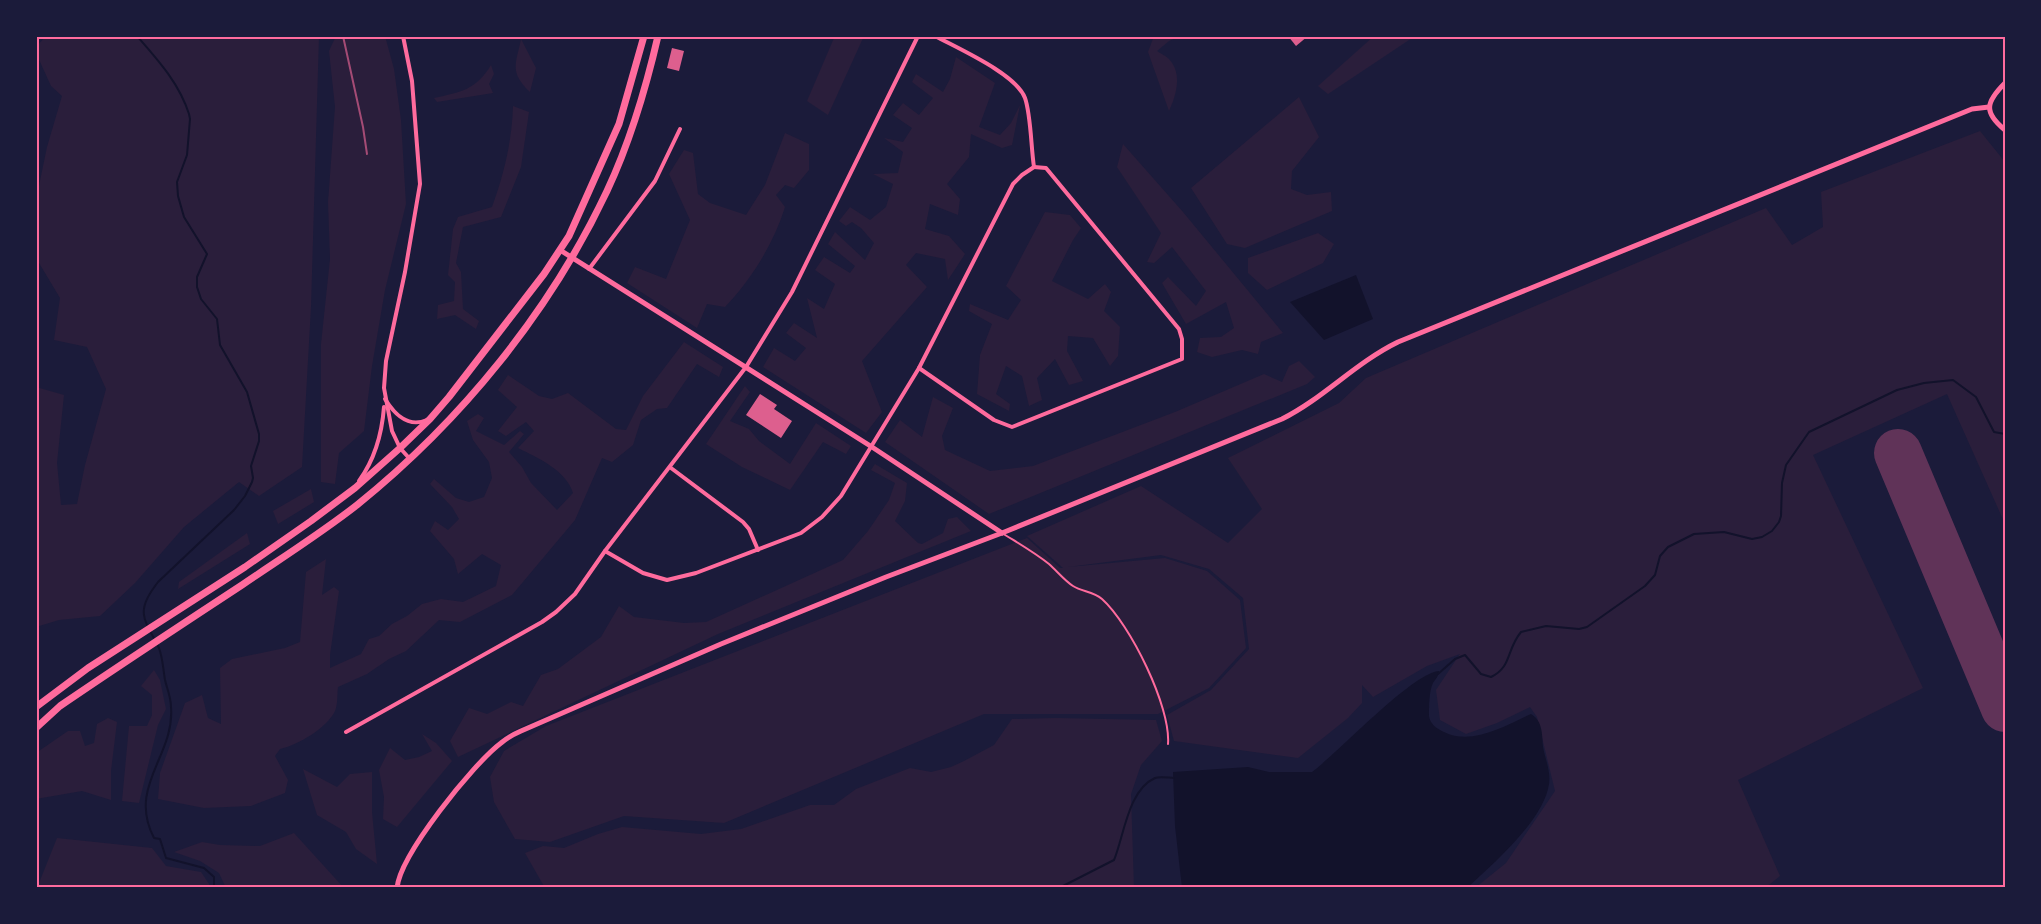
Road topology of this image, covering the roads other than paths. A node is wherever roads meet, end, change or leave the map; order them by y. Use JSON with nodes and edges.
{"nodes":[{"id":1,"x":403,"y":36,"type":"edge"},
{"id":2,"x":644,"y":36,"type":"edge"},
{"id":3,"x":658,"y":36,"type":"edge"},
{"id":4,"x":918,"y":36,"type":"edge"},
{"id":5,"x":935,"y":36,"type":"edge"},
{"id":6,"x":2005,"y":83,"type":"edge"},
{"id":7,"x":1989,"y":106,"type":"junction"},
{"id":8,"x":680,"y":129,"type":"dead end"},
{"id":9,"x":2005,"y":130,"type":"edge"},
{"id":10,"x":1034,"y":167,"type":"junction"},
{"id":11,"x":560,"y":250,"type":"junction"},
{"id":12,"x":572,"y":258,"type":"junction"},
{"id":13,"x":589,"y":269,"type":"junction"},
{"id":14,"x":746,"y":367,"type":"junction"},
{"id":15,"x":919,"y":368,"type":"junction"},
{"id":16,"x":384,"y":397,"type":"junction"},
{"id":17,"x":430,"y":418,"type":"junction"},
{"id":18,"x":872,"y":447,"type":"junction"},
{"id":19,"x":400,"y":448,"type":"junction"},
{"id":20,"x":409,"y":458,"type":"junction"},
{"id":21,"x":671,"y":468,"type":"junction"},
{"id":22,"x":355,"y":488,"type":"junction"},
{"id":23,"x":1002,"y":533,"type":"junction"},
{"id":24,"x":758,"y":550,"type":"junction"},
{"id":25,"x":605,"y":551,"type":"junction"},
{"id":26,"x":36,"y":707,"type":"edge"},
{"id":27,"x":36,"y":728,"type":"edge"},
{"id":28,"x":346,"y":732,"type":"dead end"},
{"id":29,"x":1168,"y":744,"type":"dead end"},
{"id":30,"x":397,"y":888,"type":"edge"}],
"edges":[{"from":1,"to":16,"type":"street"},
{"from":2,"to":11,"type":"highway"},
{"from":3,"to":12,"type":"highway"},
{"from":4,"to":14,"type":"street"},
{"from":5,"to":10,"type":"street"},
{"from":6,"to":7,"type":"street"},
{"from":7,"to":9,"type":"street"},
{"from":7,"to":23,"type":"street"},
{"from":8,"to":13,"type":"street"},
{"from":10,"to":15,"type":"street"},
{"from":10,"to":15,"type":"street"},
{"from":11,"to":12,"type":"street"},
{"from":11,"to":17,"type":"highway"},
{"from":12,"to":13,"type":"street"},
{"from":12,"to":20,"type":"highway"},
{"from":13,"to":14,"type":"street"},
{"from":14,"to":18,"type":"street"},
{"from":14,"to":21,"type":"street"},
{"from":15,"to":18,"type":"street"},
{"from":16,"to":17,"type":"street"},
{"from":16,"to":19,"type":"street"},
{"from":16,"to":22,"type":"street"},
{"from":17,"to":19,"type":"highway"},
{"from":18,"to":23,"type":"street"},
{"from":18,"to":24,"type":"street"},
{"from":19,"to":20,"type":"street"},
{"from":19,"to":22,"type":"highway"},
{"from":20,"to":27,"type":"highway"},
{"from":21,"to":24,"type":"street"},
{"from":21,"to":25,"type":"street"},
{"from":22,"to":26,"type":"highway"},
{"from":23,"to":29,"type":"lane"},
{"from":23,"to":30,"type":"street"},
{"from":24,"to":25,"type":"street"},
{"from":25,"to":28,"type":"street"}]}
